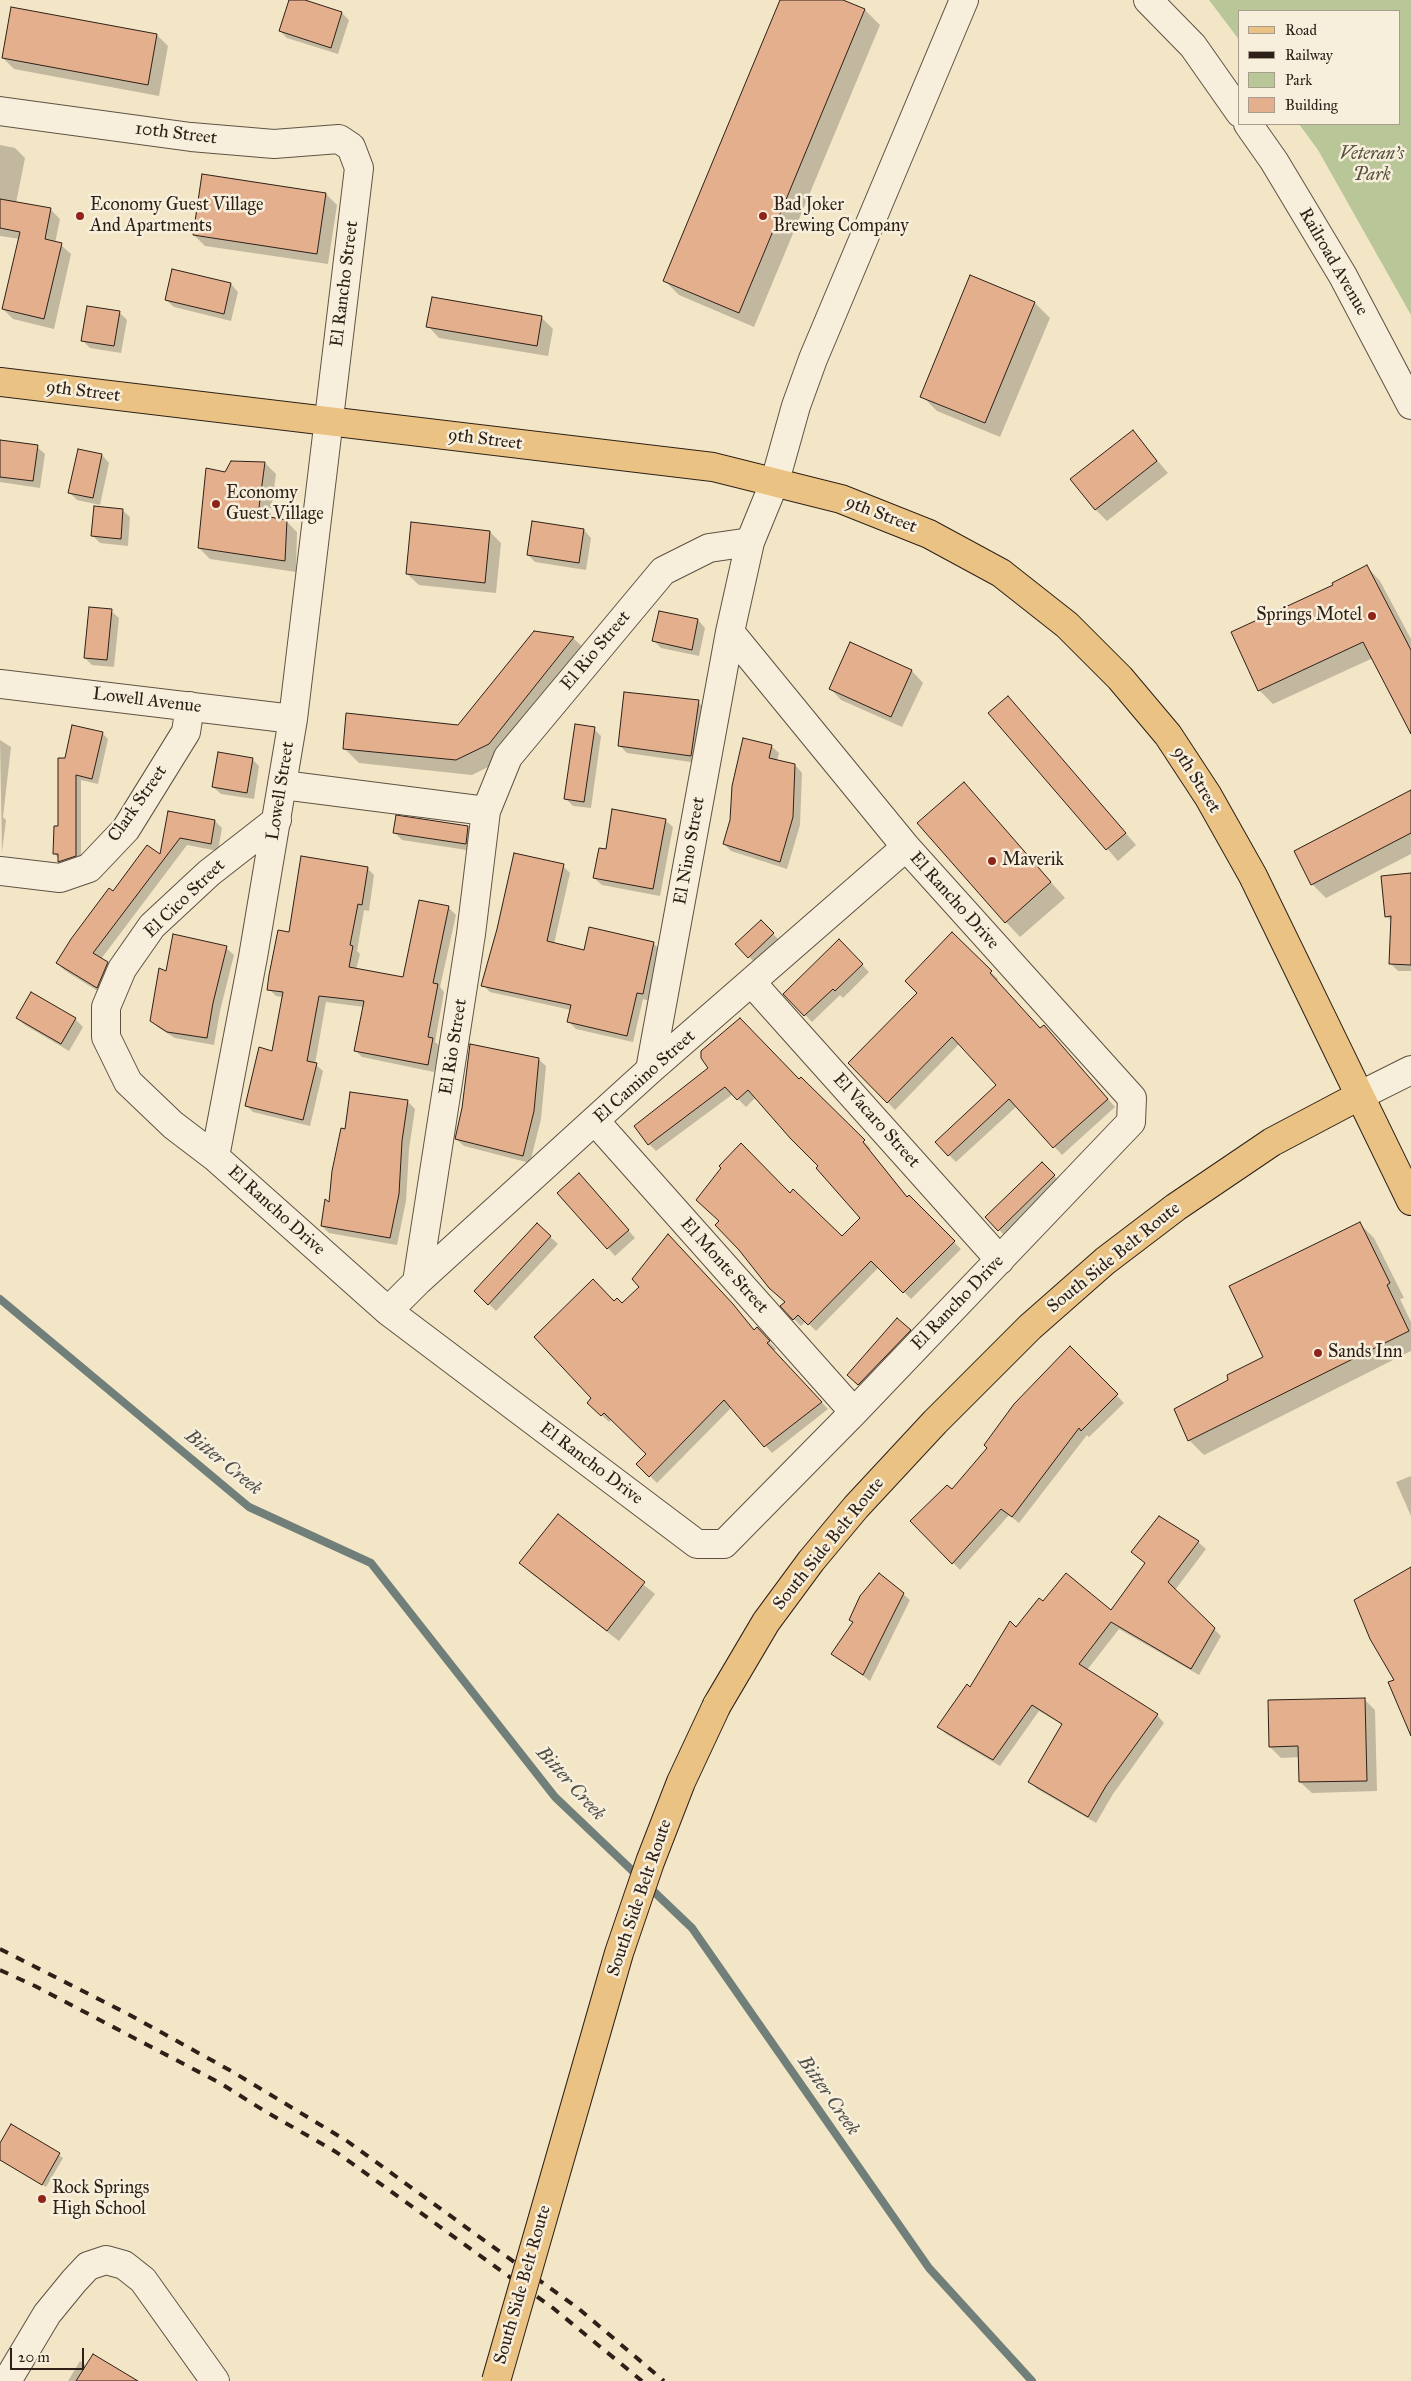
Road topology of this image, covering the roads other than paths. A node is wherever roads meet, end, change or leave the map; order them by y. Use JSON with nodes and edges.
{"nodes":[{"id":1,"x":964,"y":0,"type":"edge"},
{"id":2,"x":1148,"y":0,"type":"edge"},
{"id":3,"x":1238,"y":110,"type":"edge"},
{"id":4,"x":0,"y":112,"type":"edge"},
{"id":5,"x":1249,"y":125,"type":"edge"},
{"id":6,"x":351,"y":147,"type":"joint"},
{"id":7,"x":0,"y":382,"type":"edge"},
{"id":8,"x":1411,"y":405,"type":"edge"},
{"id":9,"x":328,"y":422,"type":"junction"},
{"id":10,"x":775,"y":481,"type":"junction"},
{"id":11,"x":750,"y":542,"type":"junction"},
{"id":12,"x":730,"y":632,"type":"junction"},
{"id":13,"x":0,"y":684,"type":"edge"},
{"id":14,"x":190,"y":706,"type":"junction"},
{"id":15,"x":293,"y":719,"type":"junction"},
{"id":16,"x":283,"y":784,"type":"junction"},
{"id":17,"x":486,"y":811,"type":"junction"},
{"id":18,"x":276,"y":820,"type":"junction"},
{"id":19,"x":906,"y":847,"type":"junction"},
{"id":20,"x":0,"y":870,"type":"edge"},
{"id":21,"x":752,"y":983,"type":"junction"},
{"id":22,"x":650,"y":1070,"type":"junction"},
{"id":23,"x":1411,"y":1070,"type":"edge"},
{"id":24,"x":1359,"y":1096,"type":"junction"},
{"id":25,"x":595,"y":1121,"type":"junction"},
{"id":26,"x":215,"y":1156,"type":"junction"},
{"id":27,"x":1411,"y":1201,"type":"edge"},
{"id":28,"x":1000,"y":1260,"type":"junction"},
{"id":29,"x":417,"y":1282,"type":"junction"},
{"id":30,"x":388,"y":1311,"type":"junction"},
{"id":31,"x":854,"y":1412,"type":"junction"},
{"id":32,"x":7,"y":2381,"type":"edge"},
{"id":33,"x":215,"y":2381,"type":"edge"},
{"id":34,"x":496,"y":2381,"type":"edge"}],
"edges":[{"from":1,"to":10,"type":"street"},
{"from":2,"to":3,"type":"street"},
{"from":4,"to":6,"type":"street","name":"10th Street"},
{"from":5,"to":8,"type":"street","name":"Railroad Avenue"},
{"from":6,"to":9,"type":"street","name":"El Rancho Street"},
{"from":7,"to":9,"type":"main road","name":"9th Street"},
{"from":9,"to":10,"type":"main road","name":"9th Street"},
{"from":9,"to":15,"type":"street","name":"Lowell Street"},
{"from":10,"to":11,"type":"street"},
{"from":10,"to":24,"type":"main road","name":"9th Street"},
{"from":11,"to":12,"type":"street"},
{"from":11,"to":17,"type":"street","name":"El Rio Street"},
{"from":12,"to":19,"type":"street","name":"El Rancho Drive"},
{"from":12,"to":22,"type":"street","name":"El Nino Street"},
{"from":13,"to":14,"type":"street","name":"Lowell Avenue"},
{"from":14,"to":15,"type":"street","name":"Lowell Avenue"},
{"from":14,"to":20,"type":"street","name":"Clark Street"},
{"from":15,"to":16,"type":"street","name":"Lowell Street"},
{"from":16,"to":17,"type":"street"},
{"from":16,"to":18,"type":"street","name":"Lowell Street"},
{"from":17,"to":29,"type":"street","name":"El Rio Street"},
{"from":18,"to":26,"type":"street","name":"Lowell Street"},
{"from":18,"to":26,"type":"street","name":"El Cico Street"},
{"from":19,"to":21,"type":"street","name":"El Camino Street"},
{"from":19,"to":28,"type":"street","name":"El Rancho Drive"},
{"from":21,"to":22,"type":"street","name":"El Camino Street"},
{"from":21,"to":28,"type":"street","name":"El Vacaro Street"},
{"from":22,"to":25,"type":"street","name":"El Camino Street"},
{"from":23,"to":24,"type":"street"},
{"from":24,"to":27,"type":"main road","name":"9th Street"},
{"from":24,"to":34,"type":"main road","name":"South Side Belt Route","bridge":true},
{"from":25,"to":29,"type":"street","name":"El Camino Street"},
{"from":25,"to":31,"type":"street","name":"El Monte Street"},
{"from":26,"to":30,"type":"street","name":"El Rancho Drive"},
{"from":28,"to":31,"type":"street","name":"El Rancho Drive"},
{"from":29,"to":30,"type":"street","name":"El Camino Street"},
{"from":30,"to":31,"type":"street","name":"El Rancho Drive"},
{"from":32,"to":33,"type":"street"}]}
